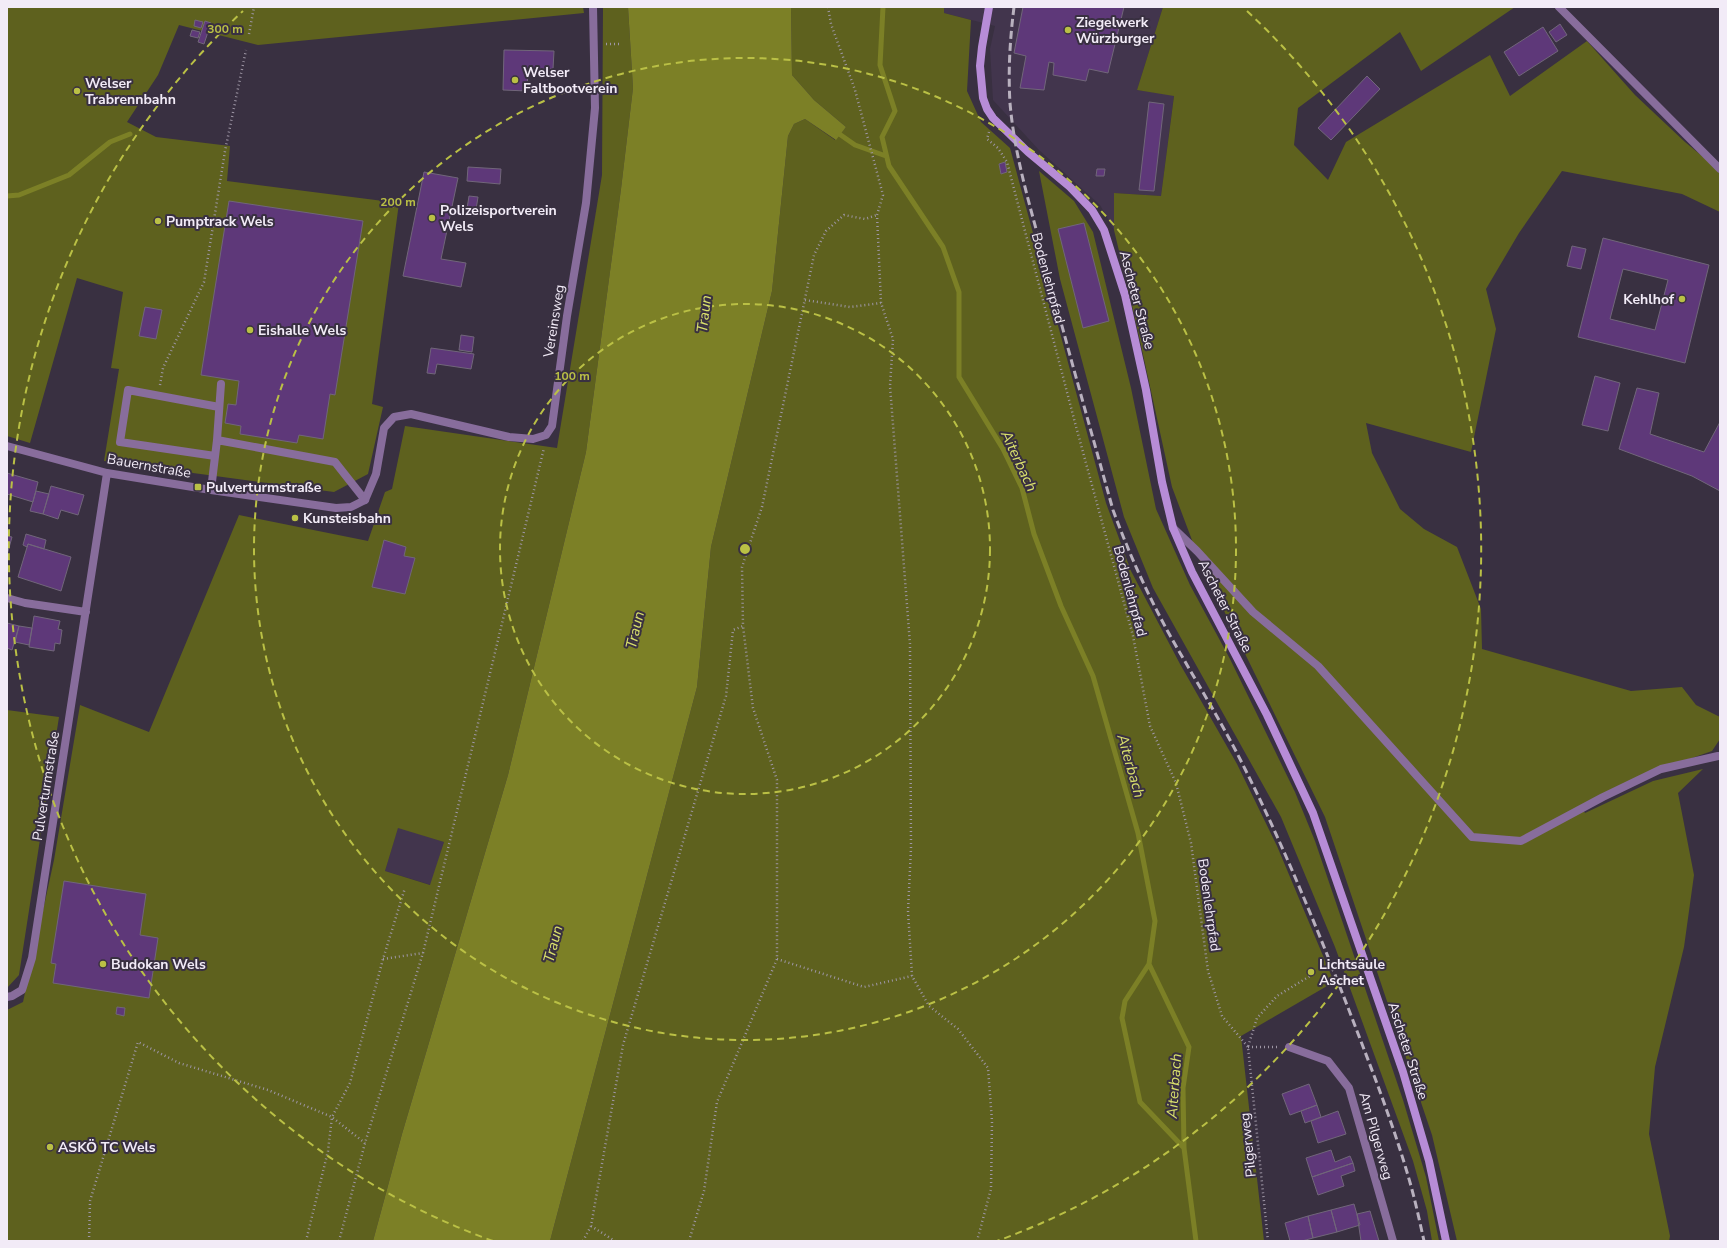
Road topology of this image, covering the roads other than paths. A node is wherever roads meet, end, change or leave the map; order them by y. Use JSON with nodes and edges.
{"nodes":[{"id":1,"x":593,"y":7,"type":"edge"},
{"id":2,"x":989,"y":7,"type":"edge"},
{"id":3,"x":1559,"y":7,"type":"edge"},
{"id":4,"x":1720,"y":169,"type":"edge"},
{"id":5,"x":221,"y":384,"type":"dead end"},
{"id":6,"x":219,"y":406,"type":"junction"},
{"id":7,"x":217,"y":440,"type":"junction"},
{"id":8,"x":7,"y":446,"type":"edge"},
{"id":9,"x":215,"y":456,"type":"junction"},
{"id":10,"x":108,"y":473,"type":"junction"},
{"id":11,"x":211,"y":490,"type":"junction"},
{"id":12,"x":365,"y":500,"type":"junction"},
{"id":13,"x":1173,"y":528,"type":"junction"},
{"id":14,"x":7,"y":598,"type":"edge"},
{"id":15,"x":86,"y":612,"type":"junction"},
{"id":16,"x":1719,"y":756,"type":"edge"},
{"id":17,"x":7,"y":997,"type":"edge"},
{"id":18,"x":1289,"y":1048,"type":"road end"},
{"id":19,"x":1393,"y":1241,"type":"edge"},
{"id":20,"x":1446,"y":1241,"type":"edge"}],
"edges":[{"from":1,"to":12,"type":"street","name":"Vereinsweg"},
{"from":2,"to":13,"type":"main road","name":"Ascheter Straße"},
{"from":3,"to":4,"type":"street"},
{"from":5,"to":6,"type":"street"},
{"from":6,"to":7,"type":"street"},
{"from":6,"to":9,"type":"street"},
{"from":7,"to":9,"type":"street"},
{"from":7,"to":12,"type":"street"},
{"from":8,"to":10,"type":"street","name":"Bauernstraße"},
{"from":9,"to":11,"type":"street"},
{"from":10,"to":11,"type":"street","name":"Bauernstraße"},
{"from":10,"to":15,"type":"street","name":"Pulverturmstraße"},
{"from":11,"to":12,"type":"street","name":"Bauernstraße"},
{"from":13,"to":16,"type":"street"},
{"from":13,"to":20,"type":"main road","name":"Ascheter Straße"},
{"from":14,"to":15,"type":"street"},
{"from":15,"to":17,"type":"street","name":"Pulverturmstraße"},
{"from":18,"to":19,"type":"street","name":"Am Pilgerweg"}]}
